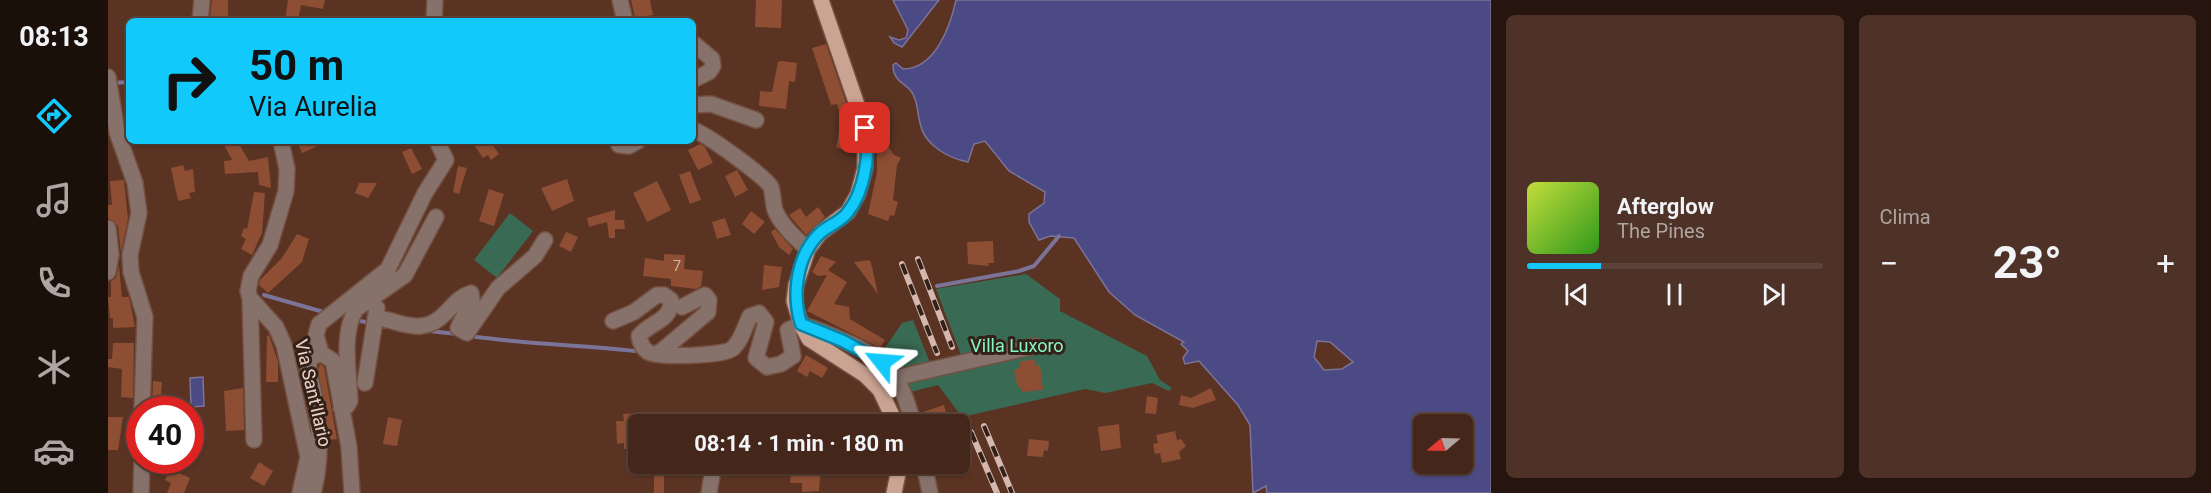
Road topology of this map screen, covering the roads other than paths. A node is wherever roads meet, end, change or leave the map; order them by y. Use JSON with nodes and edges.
{"nodes":[{"id":1,"x":202,"y":0,"type":"edge"},
{"id":2,"x":435,"y":0,"type":"edge"},
{"id":3,"x":620,"y":0,"type":"edge"},
{"id":4,"x":821,"y":0,"type":"edge"},
{"id":5,"x":200,"y":18,"type":"edge"},
{"id":6,"x":434,"y":18,"type":"edge"},
{"id":7,"x":624,"y":18,"type":"edge"},
{"id":8,"x":696,"y":46,"type":"edge"},
{"id":9,"x":696,"y":78,"type":"edge"},
{"id":10,"x":108,"y":79,"type":"edge"},
{"id":11,"x":696,"y":105,"type":"edge"},
{"id":12,"x":756,"y":120,"type":"dead end"},
{"id":13,"x":696,"y":131,"type":"edge"},
{"id":14,"x":282,"y":144,"type":"edge"},
{"id":15,"x":438,"y":144,"type":"edge"},
{"id":16,"x":618,"y":144,"type":"edge"},
{"id":17,"x":633,"y":144,"type":"edge"},
{"id":18,"x":436,"y":217,"type":"dead end"},
{"id":19,"x":108,"y":228,"type":"edge"},
{"id":20,"x":545,"y":240,"type":"dead end"},
{"id":21,"x":808,"y":249,"type":"junction"},
{"id":22,"x":108,"y":272,"type":"edge"},
{"id":23,"x":384,"y":291,"type":"junction"},
{"id":24,"x":250,"y":298,"type":"junction"},
{"id":25,"x":682,"y":307,"type":"dead end"},
{"id":26,"x":375,"y":318,"type":"junction"},
{"id":27,"x":614,"y":321,"type":"dead end"},
{"id":28,"x":801,"y":324,"type":"junction"},
{"id":29,"x":1035,"y":346,"type":"dead end"},
{"id":30,"x":321,"y":354,"type":"junction"},
{"id":31,"x":658,"y":354,"type":"junction"},
{"id":32,"x":895,"y":378,"type":"junction"},
{"id":33,"x":365,"y":383,"type":"dead end"},
{"id":34,"x":142,"y":396,"type":"edge"},
{"id":35,"x":341,"y":408,"type":"junction"},
{"id":36,"x":891,"y":414,"type":"edge"},
{"id":37,"x":911,"y":414,"type":"edge"},
{"id":38,"x":254,"y":440,"type":"dead end"},
{"id":39,"x":142,"y":474,"type":"edge"},
{"id":40,"x":712,"y":474,"type":"edge"},
{"id":41,"x":898,"y":474,"type":"edge"},
{"id":42,"x":926,"y":474,"type":"edge"},
{"id":43,"x":141,"y":493,"type":"edge"},
{"id":44,"x":300,"y":493,"type":"edge"},
{"id":45,"x":313,"y":493,"type":"edge"},
{"id":46,"x":351,"y":493,"type":"edge"},
{"id":47,"x":709,"y":493,"type":"edge"},
{"id":48,"x":894,"y":493,"type":"edge"},
{"id":49,"x":930,"y":493,"type":"edge"}],
"edges":[{"from":1,"to":5,"type":"street"},
{"from":2,"to":6,"type":"street"},
{"from":3,"to":7,"type":"street"},
{"from":4,"to":21,"type":"main road"},
{"from":8,"to":9,"type":"street"},
{"from":10,"to":34,"type":"street"},
{"from":11,"to":12,"type":"street"},
{"from":13,"to":21,"type":"street"},
{"from":14,"to":24,"type":"street"},
{"from":15,"to":30,"type":"street"},
{"from":16,"to":17,"type":"street"},
{"from":18,"to":23,"type":"street"},
{"from":19,"to":22,"type":"street"},
{"from":20,"to":26,"type":"street"},
{"from":21,"to":28,"type":"main road"},
{"from":23,"to":26,"type":"street"},
{"from":23,"to":35,"type":"street"},
{"from":24,"to":38,"type":"street"},
{"from":24,"to":44,"type":"street","name":"Via Sant'Ilario"},
{"from":25,"to":31,"type":"street"},
{"from":26,"to":33,"type":"street"},
{"from":27,"to":31,"type":"street"},
{"from":28,"to":31,"type":"street"},
{"from":28,"to":32,"type":"street"},
{"from":28,"to":36,"type":"main road"},
{"from":29,"to":32,"type":"street"},
{"from":30,"to":35,"type":"street","name":"Via Sant'Ilario"},
{"from":30,"to":45,"type":"street","name":"Via Sant'Ilario"},
{"from":32,"to":37,"type":"street"},
{"from":35,"to":46,"type":"street","name":"Via Sant'Ilario"},
{"from":39,"to":43,"type":"street"},
{"from":40,"to":47,"type":"street"},
{"from":41,"to":48,"type":"main road"},
{"from":42,"to":49,"type":"street"}]}
